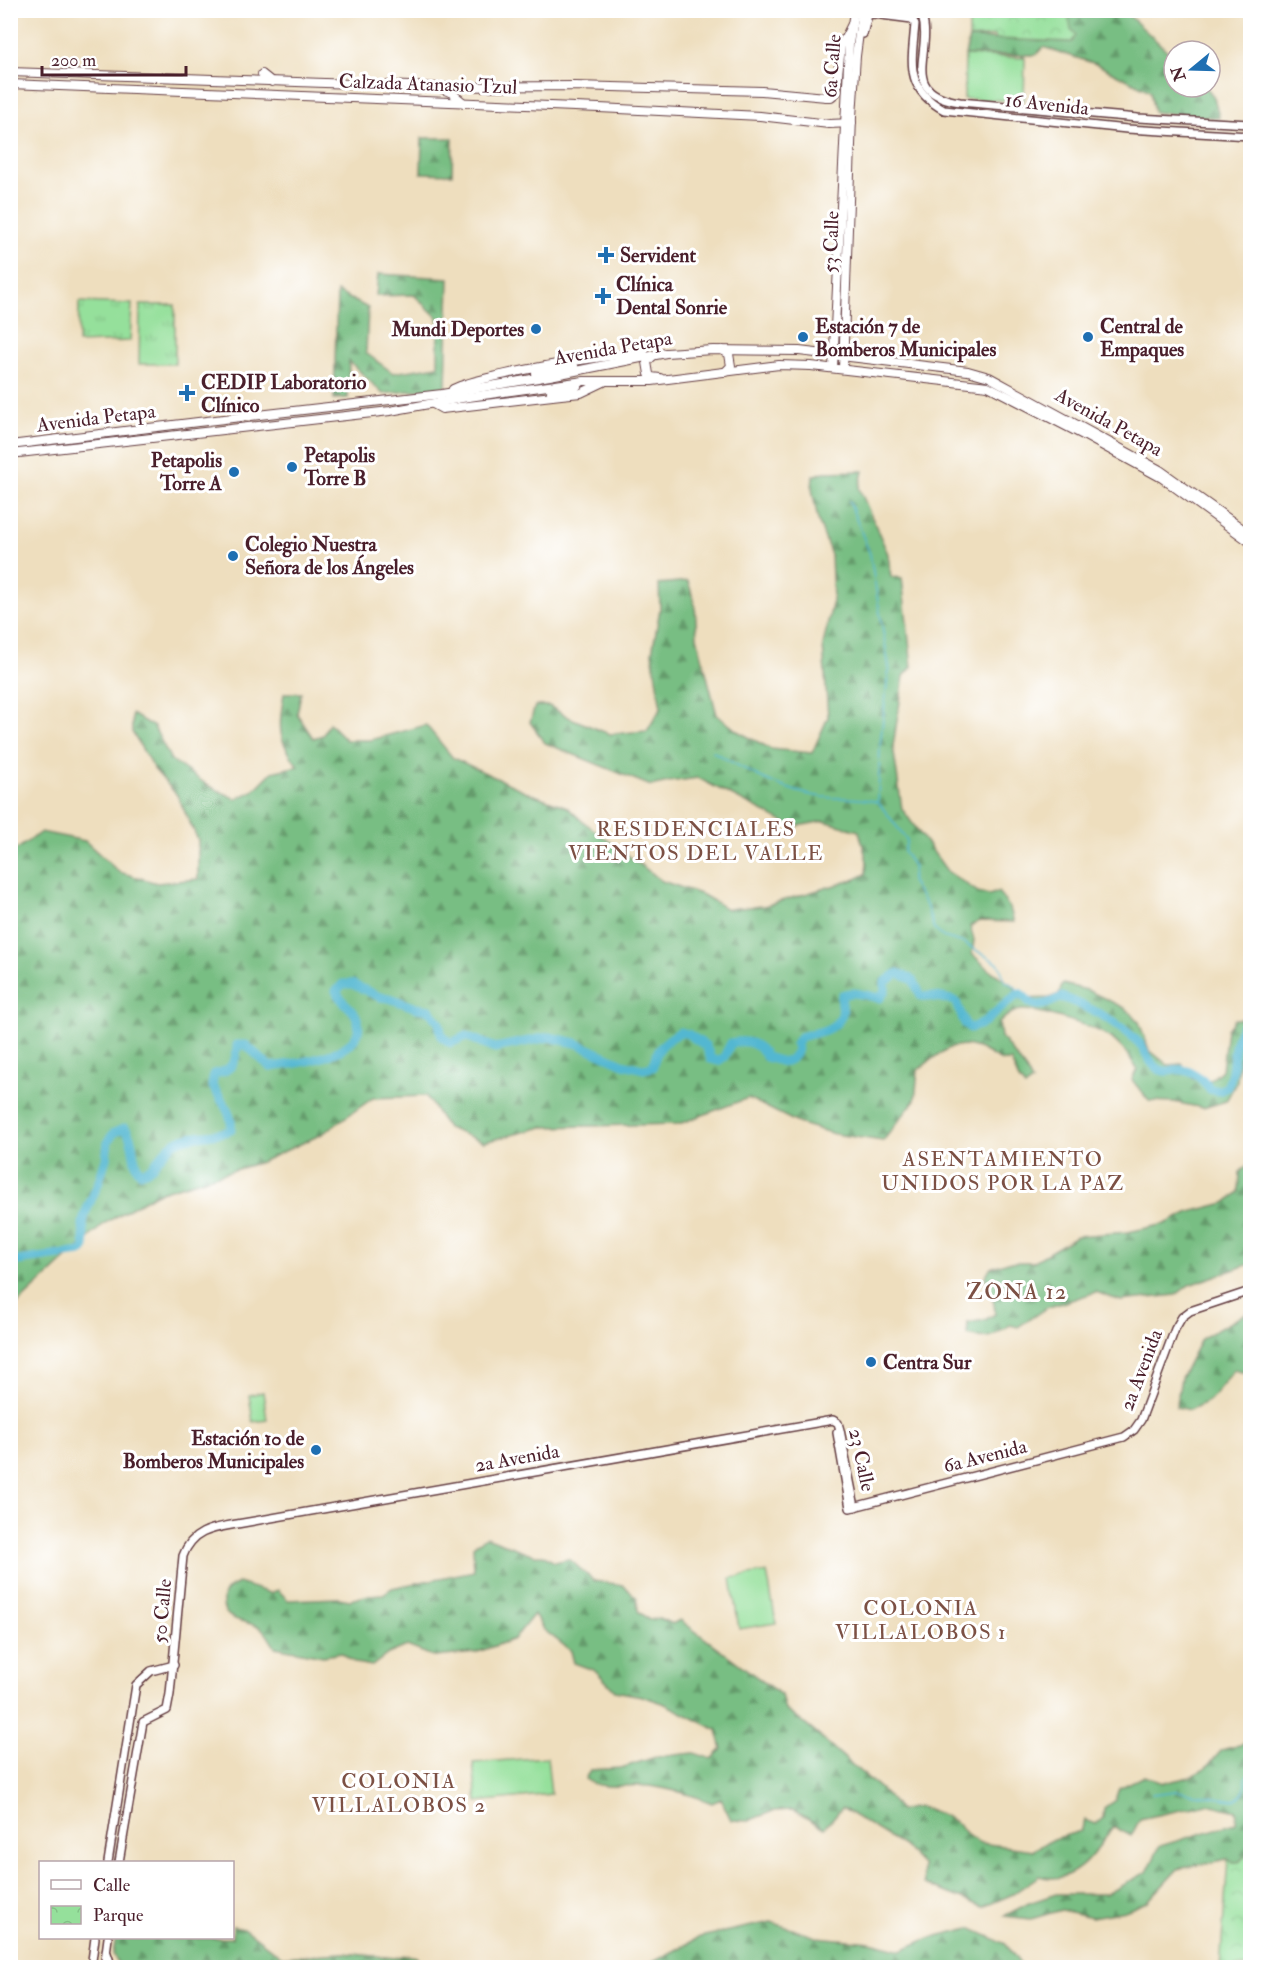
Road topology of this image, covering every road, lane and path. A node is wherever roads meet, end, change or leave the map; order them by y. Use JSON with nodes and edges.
{"nodes":[{"id":1,"x":861,"y":10,"type":"edge"},
{"id":2,"x":906,"y":10,"type":"edge"},
{"id":3,"x":915,"y":11,"type":"edge"},
{"id":4,"x":853,"y":21,"type":"junction"},
{"id":5,"x":856,"y":56,"type":"junction"},
{"id":6,"x":10,"y":72,"type":"edge"},
{"id":7,"x":262,"y":74,"type":"dead end"},
{"id":8,"x":287,"y":75,"type":"dead end"},
{"id":9,"x":274,"y":82,"type":"junction"},
{"id":10,"x":10,"y":84,"type":"edge"},
{"id":11,"x":438,"y":87,"type":"junction"},
{"id":12,"x":464,"y":103,"type":"junction"},
{"id":13,"x":849,"y":107,"type":"junction"},
{"id":14,"x":848,"y":121,"type":"junction"},
{"id":15,"x":1222,"y":123,"type":"junction"},
{"id":16,"x":829,"y":124,"type":"junction"},
{"id":17,"x":1251,"y":124,"type":"edge"},
{"id":18,"x":1222,"y":135,"type":"junction"},
{"id":19,"x":1251,"y":136,"type":"edge"},
{"id":20,"x":843,"y":153,"type":"junction"},
{"id":21,"x":722,"y":350,"type":"junction"},
{"id":22,"x":666,"y":353,"type":"junction"},
{"id":23,"x":654,"y":354,"type":"junction"},
{"id":24,"x":839,"y":355,"type":"junction"},
{"id":25,"x":578,"y":368,"type":"dead end"},
{"id":26,"x":833,"y":368,"type":"junction"},
{"id":27,"x":843,"y":369,"type":"junction"},
{"id":28,"x":725,"y":372,"type":"junction"},
{"id":29,"x":670,"y":379,"type":"junction"},
{"id":30,"x":580,"y":382,"type":"dead end"},
{"id":31,"x":452,"y":389,"type":"junction"},
{"id":32,"x":442,"y":394,"type":"junction"},
{"id":33,"x":433,"y":404,"type":"junction"},
{"id":34,"x":198,"y":422,"type":"junction"},
{"id":35,"x":198,"y":433,"type":"junction"},
{"id":36,"x":10,"y":445,"type":"edge"},
{"id":37,"x":10,"y":454,"type":"edge"},
{"id":38,"x":1251,"y":534,"type":"edge"},
{"id":39,"x":1251,"y":542,"type":"edge"},
{"id":40,"x":1251,"y":1291,"type":"edge"},
{"id":41,"x":831,"y":1422,"type":"joint"},
{"id":42,"x":1128,"y":1435,"type":"joint"},
{"id":43,"x":853,"y":1507,"type":"joint"},
{"id":44,"x":213,"y":1528,"type":"joint"},
{"id":45,"x":174,"y":1665,"type":"junction"},
{"id":46,"x":108,"y":1861,"type":"edge"},
{"id":47,"x":119,"y":1861,"type":"edge"},
{"id":48,"x":95,"y":1939,"type":"edge"},
{"id":49,"x":108,"y":1939,"type":"edge"},
{"id":50,"x":106,"y":1952,"type":"junction"},
{"id":51,"x":90,"y":1968,"type":"edge"},
{"id":52,"x":104,"y":1968,"type":"edge"},
{"id":53,"x":112,"y":1968,"type":"edge"}],
"edges":[{"from":1,"to":4,"type":"main road"},
{"from":1,"to":5,"type":"main road","name":"6a Calle"},
{"from":2,"to":3,"type":"main road"},
{"from":3,"to":15,"type":"main road","name":"16 Avenida"},
{"from":4,"to":11,"type":"main road","name":"Calzada Atanasio Tzul"},
{"from":4,"to":13,"type":"main road","name":"6a Calle"},
{"from":5,"to":13,"type":"main road","name":"6a Calle"},
{"from":5,"to":18,"type":"main road","name":"16 Avenida"},
{"from":6,"to":9,"type":"main road","name":"Calzada Atanasio Tzul"},
{"from":7,"to":9,"type":"main road"},
{"from":8,"to":9,"type":"main road"},
{"from":9,"to":11,"type":"main road","name":"Calzada Atanasio Tzul"},
{"from":10,"to":12,"type":"main road","name":"Calzada Atanasio Tzul"},
{"from":11,"to":12,"type":"main road"},
{"from":12,"to":16,"type":"main road","name":"Calzada Atanasio Tzul"},
{"from":13,"to":14,"type":"main road","name":"6a Calle"},
{"from":14,"to":16,"type":"main road","name":"Calzada Atanasio Tzul"},
{"from":14,"to":20,"type":"main road","name":"53 Calle"},
{"from":14,"to":24,"type":"main road","name":"53 Calle"},
{"from":15,"to":17,"type":"main road","name":"16 Avenida"},
{"from":15,"to":18,"type":"main road"},
{"from":16,"to":20,"type":"main road"},
{"from":18,"to":19,"type":"main road","name":"16 Avenida"},
{"from":20,"to":24,"type":"main road","name":"53 Calle"},
{"from":21,"to":22,"type":"main road","name":"Avenida Petapa"},
{"from":21,"to":24,"type":"main road","name":"Avenida Petapa"},
{"from":21,"to":28,"type":"main road"},
{"from":22,"to":23,"type":"main road","name":"Avenida Petapa"},
{"from":22,"to":29,"type":"main road"},
{"from":23,"to":31,"type":"main road"},
{"from":23,"to":32,"type":"main road","name":"Avenida Petapa"},
{"from":24,"to":26,"type":"main road","name":"53 Calle"},
{"from":24,"to":27,"type":"main road","name":"53 Calle"},
{"from":24,"to":38,"type":"main road","name":"Avenida Petapa"},
{"from":25,"to":31,"type":"main road"},
{"from":26,"to":27,"type":"main road","name":"Avenida Petapa"},
{"from":26,"to":28,"type":"main road","name":"Avenida Petapa"},
{"from":27,"to":39,"type":"main road","name":"Avenida Petapa"},
{"from":28,"to":29,"type":"main road","name":"Avenida Petapa"},
{"from":29,"to":33,"type":"main road","name":"Avenida Petapa"},
{"from":30,"to":33,"type":"main road"},
{"from":31,"to":32,"type":"main road"},
{"from":32,"to":34,"type":"main road","name":"Avenida Petapa"},
{"from":33,"to":35,"type":"main road","name":"Avenida Petapa"},
{"from":34,"to":35,"type":"main road"},
{"from":34,"to":36,"type":"main road","name":"Avenida Petapa"},
{"from":35,"to":37,"type":"main road","name":"Avenida Petapa"},
{"from":40,"to":42,"type":"main road","name":"2a Avenida"},
{"from":41,"to":43,"type":"main road","name":"23 Calle"},
{"from":41,"to":44,"type":"main road","name":"2a Avenida"},
{"from":42,"to":43,"type":"main road","name":"6a Avenida"},
{"from":44,"to":45,"type":"main road","name":"50 Calle"},
{"from":45,"to":46,"type":"main road"},
{"from":45,"to":47,"type":"main road","name":"50 Calle"},
{"from":48,"to":51,"type":"main road"},
{"from":49,"to":50,"type":"main road"},
{"from":50,"to":52,"type":"main road"},
{"from":50,"to":53,"type":"main road"}]}
